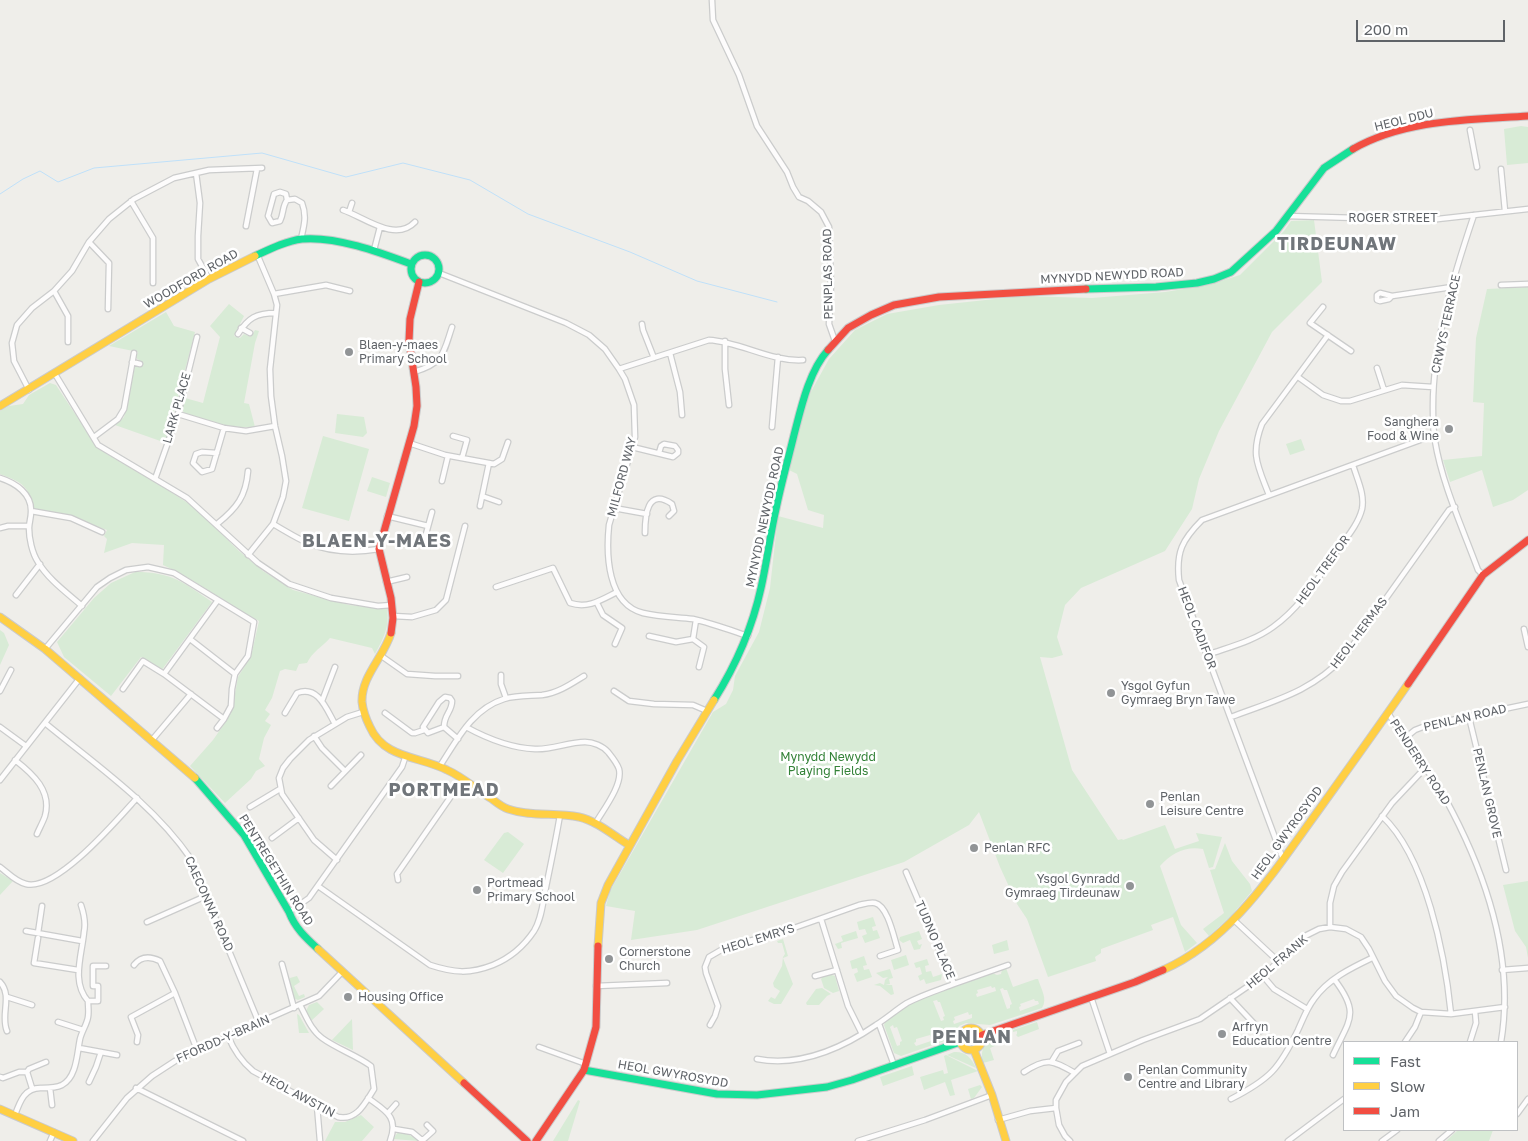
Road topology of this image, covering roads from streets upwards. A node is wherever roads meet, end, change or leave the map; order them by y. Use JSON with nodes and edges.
{"nodes":[{"id":1,"x":712,"y":0,"type":"edge"},
{"id":2,"x":1528,"y":116,"type":"edge"},
{"id":3,"x":1470,"y":130,"type":"dead end"},
{"id":4,"x":1477,"y":167,"type":"dead end"},
{"id":5,"x":1501,"y":168,"type":"dead end"},
{"id":6,"x":196,"y":173,"type":"junction"},
{"id":7,"x":1509,"y":178,"type":"dead end"},
{"id":8,"x":1502,"y":179,"type":"junction"},
{"id":9,"x":287,"y":200,"type":"junction"},
{"id":10,"x":131,"y":201,"type":"junction"},
{"id":11,"x":352,"y":203,"type":"dead end"},
{"id":12,"x":1528,"y":209,"type":"edge"},
{"id":13,"x":342,"y":210,"type":"dead end"},
{"id":14,"x":1505,"y":211,"type":"junction"},
{"id":15,"x":349,"y":212,"type":"junction"},
{"id":16,"x":1474,"y":215,"type":"junction"},
{"id":17,"x":1287,"y":216,"type":"junction"},
{"id":18,"x":415,"y":222,"type":"dead end"},
{"id":19,"x":246,"y":226,"type":"dead end"},
{"id":20,"x":380,"y":227,"type":"junction"},
{"id":21,"x":301,"y":239,"type":"junction"},
{"id":22,"x":89,"y":242,"type":"junction"},
{"id":23,"x":374,"y":250,"type":"junction"},
{"id":24,"x":257,"y":254,"type":"junction"},
{"id":25,"x":411,"y":264,"type":"junction"},
{"id":26,"x":439,"y":273,"type":"junction"},
{"id":27,"x":209,"y":279,"type":"junction"},
{"id":28,"x":419,"y":282,"type":"junction"},
{"id":29,"x":153,"y":283,"type":"dead end"},
{"id":30,"x":1528,"y":284,"type":"edge"},
{"id":31,"x":1501,"y":285,"type":"dead end"},
{"id":32,"x":1452,"y":287,"type":"junction"},
{"id":33,"x":54,"y":291,"type":"junction"},
{"id":34,"x":350,"y":291,"type":"dead end"},
{"id":35,"x":274,"y":294,"type":"junction"},
{"id":36,"x":1392,"y":296,"type":"dead end"},
{"id":37,"x":1322,"y":307,"type":"dead end"},
{"id":38,"x":108,"y":309,"type":"dead end"},
{"id":39,"x":276,"y":313,"type":"junction"},
{"id":40,"x":642,"y":324,"type":"dead end"},
{"id":41,"x":452,"y":327,"type":"dead end"},
{"id":42,"x":242,"y":328,"type":"junction"},
{"id":43,"x":250,"y":333,"type":"dead end"},
{"id":44,"x":238,"y":334,"type":"dead end"},
{"id":45,"x":1328,"y":335,"type":"junction"},
{"id":46,"x":197,"y":337,"type":"dead end"},
{"id":47,"x":725,"y":341,"type":"junction"},
{"id":48,"x":835,"y":341,"type":"junction"},
{"id":49,"x":68,"y":342,"type":"dead end"},
{"id":50,"x":1351,"y":351,"type":"dead end"},
{"id":51,"x":134,"y":353,"type":"dead end"},
{"id":52,"x":670,"y":353,"type":"junction"},
{"id":53,"x":778,"y":357,"type":"junction"},
{"id":54,"x":654,"y":358,"type":"junction"},
{"id":55,"x":804,"y":360,"type":"dead end"},
{"id":56,"x":132,"y":362,"type":"junction"},
{"id":57,"x":140,"y":364,"type":"dead end"},
{"id":58,"x":1377,"y":368,"type":"dead end"},
{"id":59,"x":619,"y":369,"type":"junction"},
{"id":60,"x":414,"y":372,"type":"junction"},
{"id":61,"x":55,"y":374,"type":"junction"},
{"id":62,"x":1298,"y":377,"type":"junction"},
{"id":63,"x":1433,"y":386,"type":"junction"},
{"id":64,"x":29,"y":390,"type":"junction"},
{"id":65,"x":1384,"y":390,"type":"junction"},
{"id":66,"x":729,"y":404,"type":"dead end"},
{"id":67,"x":0,"y":406,"type":"edge"},
{"id":68,"x":178,"y":414,"type":"junction"},
{"id":69,"x":682,"y":415,"type":"dead end"},
{"id":70,"x":274,"y":426,"type":"junction"},
{"id":71,"x":772,"y":427,"type":"dead end"},
{"id":72,"x":224,"y":428,"type":"junction"},
{"id":73,"x":1434,"y":435,"type":"junction"},
{"id":74,"x":453,"y":436,"type":"dead end"},
{"id":75,"x":94,"y":437,"type":"junction"},
{"id":76,"x":508,"y":442,"type":"dead end"},
{"id":77,"x":409,"y":443,"type":"junction"},
{"id":78,"x":632,"y":447,"type":"junction"},
{"id":79,"x":217,"y":453,"type":"junction"},
{"id":80,"x":659,"y":453,"type":"dead end"},
{"id":81,"x":448,"y":456,"type":"junction"},
{"id":82,"x":462,"y":458,"type":"junction"},
{"id":83,"x":489,"y":463,"type":"junction"},
{"id":84,"x":1353,"y":465,"type":"junction"},
{"id":85,"x":248,"y":471,"type":"dead end"},
{"id":86,"x":0,"y":478,"type":"edge"},
{"id":87,"x":155,"y":479,"type":"junction"},
{"id":88,"x":442,"y":481,"type":"dead end"},
{"id":89,"x":1269,"y":495,"type":"junction"},
{"id":90,"x":482,"y":496,"type":"junction"},
{"id":91,"x":499,"y":502,"type":"dead end"},
{"id":92,"x":480,"y":506,"type":"dead end"},
{"id":93,"x":1455,"y":507,"type":"junction"},
{"id":94,"x":614,"y":508,"type":"junction"},
{"id":95,"x":31,"y":511,"type":"junction"},
{"id":96,"x":432,"y":512,"type":"dead end"},
{"id":97,"x":647,"y":514,"type":"junction"},
{"id":98,"x":387,"y":516,"type":"junction"},
{"id":99,"x":669,"y":516,"type":"dead end"},
{"id":100,"x":217,"y":524,"type":"junction"},
{"id":101,"x":273,"y":524,"type":"junction"},
{"id":102,"x":29,"y":526,"type":"junction"},
{"id":103,"x":428,"y":526,"type":"junction"},
{"id":104,"x":465,"y":526,"type":"dead end"},
{"id":105,"x":0,"y":528,"type":"edge"},
{"id":106,"x":102,"y":532,"type":"dead end"},
{"id":107,"x":645,"y":533,"type":"dead end"},
{"id":108,"x":1528,"y":540,"type":"edge"},
{"id":109,"x":423,"y":545,"type":"dead end"},
{"id":110,"x":379,"y":549,"type":"junction"},
{"id":111,"x":248,"y":555,"type":"junction"},
{"id":112,"x":40,"y":564,"type":"junction"},
{"id":113,"x":1483,"y":575,"type":"junction"},
{"id":114,"x":407,"y":577,"type":"dead end"},
{"id":115,"x":386,"y":582,"type":"junction"},
{"id":116,"x":496,"y":588,"type":"dead end"},
{"id":117,"x":617,"y":592,"type":"junction"},
{"id":118,"x":16,"y":595,"type":"dead end"},
{"id":119,"x":218,"y":600,"type":"junction"},
{"id":120,"x":597,"y":603,"type":"junction"},
{"id":121,"x":392,"y":605,"type":"junction"},
{"id":122,"x":82,"y":606,"type":"junction"},
{"id":123,"x":393,"y":616,"type":"junction"},
{"id":124,"x":0,"y":617,"type":"edge"},
{"id":125,"x":696,"y":620,"type":"junction"},
{"id":126,"x":1524,"y":629,"type":"dead end"},
{"id":127,"x":649,"y":636,"type":"dead end"},
{"id":128,"x":748,"y":636,"type":"junction"},
{"id":129,"x":190,"y":639,"type":"junction"},
{"id":130,"x":693,"y":639,"type":"junction"},
{"id":131,"x":615,"y":644,"type":"dead end"},
{"id":132,"x":1528,"y":647,"type":"edge"},
{"id":133,"x":45,"y":649,"type":"junction"},
{"id":134,"x":380,"y":655,"type":"junction"},
{"id":135,"x":1207,"y":655,"type":"junction"},
{"id":136,"x":335,"y":667,"type":"dead end"},
{"id":137,"x":699,"y":667,"type":"dead end"},
{"id":138,"x":11,"y":670,"type":"dead end"},
{"id":139,"x":164,"y":674,"type":"junction"},
{"id":140,"x":235,"y":674,"type":"junction"},
{"id":141,"x":501,"y":675,"type":"dead end"},
{"id":142,"x":458,"y":676,"type":"dead end"},
{"id":143,"x":584,"y":676,"type":"dead end"},
{"id":144,"x":80,"y":678,"type":"junction"},
{"id":145,"x":501,"y":684,"type":"junction"},
{"id":146,"x":494,"y":685,"type":"dead end"},
{"id":147,"x":123,"y":689,"type":"dead end"},
{"id":148,"x":0,"y":691,"type":"edge"},
{"id":149,"x":614,"y":691,"type":"dead end"},
{"id":150,"x":191,"y":694,"type":"junction"},
{"id":151,"x":506,"y":698,"type":"junction"},
{"id":152,"x":322,"y":701,"type":"junction"},
{"id":153,"x":1528,"y":704,"type":"edge"},
{"id":154,"x":707,"y":711,"type":"junction"},
{"id":155,"x":363,"y":712,"type":"junction"},
{"id":156,"x":285,"y":713,"type":"dead end"},
{"id":157,"x":385,"y":713,"type":"dead end"},
{"id":158,"x":1388,"y":713,"type":"junction"},
{"id":159,"x":1231,"y":717,"type":"junction"},
{"id":160,"x":1469,"y":717,"type":"junction"},
{"id":161,"x":392,"y":718,"type":"junction"},
{"id":162,"x":224,"y":719,"type":"junction"},
{"id":163,"x":45,"y":722,"type":"junction"},
{"id":164,"x":335,"y":724,"type":"junction"},
{"id":165,"x":388,"y":724,"type":"dead end"},
{"id":166,"x":0,"y":727,"type":"edge"},
{"id":167,"x":444,"y":727,"type":"junction"},
{"id":168,"x":466,"y":727,"type":"junction"},
{"id":169,"x":217,"y":728,"type":"dead end"},
{"id":170,"x":424,"y":730,"type":"junction"},
{"id":171,"x":314,"y":736,"type":"junction"},
{"id":172,"x":1405,"y":738,"type":"junction"},
{"id":173,"x":458,"y":739,"type":"junction"},
{"id":174,"x":152,"y":740,"type":"junction"},
{"id":175,"x":26,"y":746,"type":"junction"},
{"id":176,"x":360,"y":755,"type":"dead end"},
{"id":177,"x":405,"y":758,"type":"junction"},
{"id":178,"x":15,"y":760,"type":"junction"},
{"id":179,"x":440,"y":766,"type":"junction"},
{"id":180,"x":1425,"y":768,"type":"junction"},
{"id":181,"x":345,"y":771,"type":"junction"},
{"id":182,"x":463,"y":779,"type":"junction"},
{"id":183,"x":0,"y":780,"type":"edge"},
{"id":184,"x":331,"y":786,"type":"dead end"},
{"id":185,"x":280,"y":789,"type":"junction"},
{"id":186,"x":136,"y":798,"type":"junction"},
{"id":187,"x":250,"y":807,"type":"dead end"},
{"id":188,"x":560,"y":815,"type":"junction"},
{"id":189,"x":1382,"y":816,"type":"junction"},
{"id":190,"x":298,"y":818,"type":"junction"},
{"id":191,"x":595,"y":824,"type":"junction"},
{"id":192,"x":37,"y":834,"type":"dead end"},
{"id":193,"x":272,"y":838,"type":"dead end"},
{"id":194,"x":629,"y":845,"type":"junction"},
{"id":195,"x":1283,"y":859,"type":"junction"},
{"id":196,"x":337,"y":860,"type":"junction"},
{"id":197,"x":0,"y":867,"type":"edge"},
{"id":198,"x":1506,"y":870,"type":"dead end"},
{"id":199,"x":906,"y":872,"type":"dead end"},
{"id":200,"x":397,"y":874,"type":"junction"},
{"id":201,"x":390,"y":876,"type":"dead end"},
{"id":202,"x":398,"y":880,"type":"dead end"},
{"id":203,"x":318,"y":886,"type":"junction"},
{"id":204,"x":206,"y":896,"type":"junction"},
{"id":205,"x":81,"y":905,"type":"dead end"},
{"id":206,"x":42,"y":906,"type":"dead end"},
{"id":207,"x":289,"y":912,"type":"junction"},
{"id":208,"x":821,"y":919,"type":"junction"},
{"id":209,"x":1234,"y":920,"type":"junction"},
{"id":210,"x":148,"y":922,"type":"dead end"},
{"id":211,"x":1330,"y":927,"type":"junction"},
{"id":212,"x":26,"y":931,"type":"dead end"},
{"id":213,"x":38,"y":936,"type":"junction"},
{"id":214,"x":82,"y":941,"type":"junction"},
{"id":215,"x":880,"y":956,"type":"dead end"},
{"id":216,"x":1372,"y":958,"type":"junction"},
{"id":217,"x":1279,"y":962,"type":"junction"},
{"id":218,"x":282,"y":964,"type":"dead end"},
{"id":219,"x":134,"y":965,"type":"dead end"},
{"id":220,"x":1008,"y":965,"type":"dead end"},
{"id":221,"x":106,"y":966,"type":"dead end"},
{"id":222,"x":1528,"y":968,"type":"edge"},
{"id":223,"x":78,"y":970,"type":"junction"},
{"id":224,"x":837,"y":970,"type":"junction"},
{"id":225,"x":1502,"y":970,"type":"junction"},
{"id":226,"x":342,"y":972,"type":"junction"},
{"id":227,"x":815,"y":976,"type":"dead end"},
{"id":228,"x":1263,"y":976,"type":"junction"},
{"id":229,"x":1334,"y":979,"type":"junction"},
{"id":230,"x":0,"y":982,"type":"edge"},
{"id":231,"x":667,"y":983,"type":"dead end"},
{"id":232,"x":954,"y":984,"type":"junction"},
{"id":233,"x":596,"y":986,"type":"junction"},
{"id":234,"x":176,"y":993,"type":"junction"},
{"id":235,"x":7,"y":997,"type":"junction"},
{"id":236,"x":1091,"y":997,"type":"junction"},
{"id":237,"x":1230,"y":998,"type":"junction"},
{"id":238,"x":88,"y":1001,"type":"junction"},
{"id":239,"x":32,"y":1005,"type":"dead end"},
{"id":240,"x":300,"y":1005,"type":"junction"},
{"id":241,"x":1505,"y":1007,"type":"junction"},
{"id":242,"x":294,"y":1008,"type":"junction"},
{"id":243,"x":1308,"y":1009,"type":"junction"},
{"id":244,"x":1475,"y":1011,"type":"junction"},
{"id":245,"x":1421,"y":1012,"type":"junction"},
{"id":246,"x":1451,"y":1014,"type":"junction"},
{"id":247,"x":58,"y":1022,"type":"dead end"},
{"id":248,"x":259,"y":1023,"type":"junction"},
{"id":249,"x":879,"y":1024,"type":"junction"},
{"id":250,"x":710,"y":1025,"type":"dead end"},
{"id":251,"x":83,"y":1030,"type":"junction"},
{"id":252,"x":7,"y":1031,"type":"dead end"},
{"id":253,"x":1261,"y":1032,"type":"dead end"},
{"id":254,"x":862,"y":1034,"type":"junction"},
{"id":255,"x":982,"y":1035,"type":"junction"},
{"id":256,"x":228,"y":1036,"type":"junction"},
{"id":257,"x":1069,"y":1039,"type":"dead end"},
{"id":258,"x":1406,"y":1041,"type":"edge"},
{"id":259,"x":1470,"y":1041,"type":"edge"},
{"id":260,"x":1501,"y":1041,"type":"edge"},
{"id":261,"x":137,"y":1042,"type":"dead end"},
{"id":262,"x":960,"y":1042,"type":"junction"},
{"id":263,"x":1079,"y":1043,"type":"dead end"},
{"id":264,"x":1071,"y":1046,"type":"junction"},
{"id":265,"x":539,"y":1047,"type":"dead end"},
{"id":266,"x":79,"y":1048,"type":"junction"},
{"id":267,"x":197,"y":1050,"type":"junction"},
{"id":268,"x":974,"y":1050,"type":"junction"},
{"id":269,"x":101,"y":1052,"type":"junction"},
{"id":270,"x":1110,"y":1054,"type":"junction"},
{"id":271,"x":117,"y":1055,"type":"dead end"},
{"id":272,"x":1333,"y":1055,"type":"dead end"},
{"id":273,"x":757,"y":1059,"type":"dead end"},
{"id":274,"x":1052,"y":1061,"type":"junction"},
{"id":275,"x":46,"y":1062,"type":"dead end"},
{"id":276,"x":894,"y":1065,"type":"junction"},
{"id":277,"x":585,"y":1067,"type":"junction"},
{"id":278,"x":27,"y":1072,"type":"junction"},
{"id":279,"x":1024,"y":1072,"type":"dead end"},
{"id":280,"x":1075,"y":1073,"type":"junction"},
{"id":281,"x":0,"y":1077,"type":"edge"},
{"id":282,"x":89,"y":1082,"type":"dead end"},
{"id":283,"x":32,"y":1088,"type":"junction"},
{"id":284,"x":50,"y":1088,"type":"junction"},
{"id":285,"x":136,"y":1088,"type":"junction"},
{"id":286,"x":992,"y":1096,"type":"junction"},
{"id":287,"x":368,"y":1098,"type":"junction"},
{"id":288,"x":1231,"y":1099,"type":"dead end"},
{"id":289,"x":1528,"y":1099,"type":"edge"},
{"id":290,"x":1343,"y":1100,"type":"edge"},
{"id":291,"x":396,"y":1104,"type":"dead end"},
{"id":292,"x":52,"y":1105,"type":"dead end"},
{"id":293,"x":317,"y":1106,"type":"junction"},
{"id":294,"x":0,"y":1108,"type":"edge"},
{"id":295,"x":1056,"y":1108,"type":"junction"},
{"id":296,"x":388,"y":1112,"type":"junction"},
{"id":297,"x":1518,"y":1113,"type":"edge"},
{"id":298,"x":14,"y":1115,"type":"junction"},
{"id":299,"x":998,"y":1120,"type":"junction"},
{"id":300,"x":427,"y":1125,"type":"dead end"},
{"id":301,"x":394,"y":1129,"type":"junction"},
{"id":302,"x":1396,"y":1131,"type":"edge"},
{"id":303,"x":1451,"y":1131,"type":"edge"},
{"id":304,"x":54,"y":1132,"type":"junction"},
{"id":305,"x":320,"y":1135,"type":"junction"},
{"id":306,"x":327,"y":1135,"type":"dead end"},
{"id":307,"x":50,"y":1141,"type":"edge"},
{"id":308,"x":74,"y":1141,"type":"edge"},
{"id":309,"x":93,"y":1141,"type":"edge"},
{"id":310,"x":243,"y":1141,"type":"edge"},
{"id":311,"x":320,"y":1141,"type":"edge"},
{"id":312,"x":390,"y":1141,"type":"edge"},
{"id":313,"x":423,"y":1141,"type":"edge"},
{"id":314,"x":527,"y":1141,"type":"edge"},
{"id":315,"x":536,"y":1141,"type":"edge"},
{"id":316,"x":858,"y":1141,"type":"edge"},
{"id":317,"x":1006,"y":1141,"type":"edge"},
{"id":318,"x":1070,"y":1141,"type":"edge"},
{"id":319,"x":1288,"y":1141,"type":"edge"},
{"id":320,"x":1382,"y":1141,"type":"edge"},
{"id":321,"x":1438,"y":1141,"type":"edge"}],
"edges":[{"from":1,"to":48,"type":"street","name":"PENPLAS ROAD"},
{"from":2,"to":17,"type":"street","name":"HEOL DDU"},
{"from":3,"to":4,"type":"street"},
{"from":5,"to":8,"type":"street"},
{"from":6,"to":10,"type":"street"},
{"from":6,"to":19,"type":"street"},
{"from":6,"to":27,"type":"street"},
{"from":7,"to":8,"type":"street"},
{"from":8,"to":14,"type":"street"},
{"from":9,"to":9,"type":"street"},
{"from":9,"to":21,"type":"street"},
{"from":10,"to":22,"type":"street"},
{"from":10,"to":29,"type":"street"},
{"from":11,"to":15,"type":"street"},
{"from":12,"to":14,"type":"street","name":"ROGER STREET"},
{"from":13,"to":15,"type":"street"},
{"from":14,"to":16,"type":"street","name":"ROGER STREET"},
{"from":15,"to":20,"type":"street"},
{"from":16,"to":17,"type":"street","name":"ROGER STREET"},
{"from":16,"to":32,"type":"street","name":"CRWYS TERRACE"},
{"from":17,"to":48,"type":"street","name":"MYNYDD NEWYDD ROAD"},
{"from":18,"to":20,"type":"street"},
{"from":20,"to":23,"type":"street"},
{"from":21,"to":23,"type":"street","name":"WOODFORD ROAD"},
{"from":21,"to":24,"type":"street","name":"WOODFORD ROAD"},
{"from":22,"to":33,"type":"street"},
{"from":22,"to":38,"type":"street"},
{"from":23,"to":25,"type":"street","name":"WOODFORD ROAD"},
{"from":24,"to":27,"type":"street","name":"WOODFORD ROAD"},
{"from":24,"to":35,"type":"street"},
{"from":25,"to":26,"type":"street"},
{"from":25,"to":28,"type":"street"},
{"from":26,"to":28,"type":"street"},
{"from":26,"to":59,"type":"street","name":"MILFORD WAY"},
{"from":27,"to":61,"type":"street","name":"WOODFORD ROAD"},
{"from":28,"to":60,"type":"street"},
{"from":30,"to":31,"type":"street"},
{"from":32,"to":36,"type":"street"},
{"from":32,"to":63,"type":"street","name":"CRWYS TERRACE"},
{"from":33,"to":49,"type":"street"},
{"from":33,"to":64,"type":"street"},
{"from":34,"to":35,"type":"street"},
{"from":35,"to":39,"type":"street"},
{"from":37,"to":45,"type":"street"},
{"from":39,"to":42,"type":"street"},
{"from":39,"to":70,"type":"street"},
{"from":40,"to":54,"type":"street"},
{"from":41,"to":60,"type":"street"},
{"from":42,"to":43,"type":"street"},
{"from":42,"to":44,"type":"street"},
{"from":45,"to":50,"type":"street"},
{"from":45,"to":62,"type":"street"},
{"from":46,"to":68,"type":"street","name":"LARK PLACE"},
{"from":47,"to":52,"type":"street"},
{"from":47,"to":53,"type":"street"},
{"from":47,"to":66,"type":"street"},
{"from":48,"to":128,"type":"street","name":"MYNYDD NEWYDD ROAD"},
{"from":51,"to":56,"type":"street"},
{"from":52,"to":54,"type":"street"},
{"from":52,"to":69,"type":"street"},
{"from":53,"to":55,"type":"street"},
{"from":53,"to":71,"type":"street"},
{"from":54,"to":59,"type":"street"},
{"from":56,"to":57,"type":"street"},
{"from":56,"to":75,"type":"street"},
{"from":58,"to":65,"type":"street"},
{"from":59,"to":78,"type":"street","name":"MILFORD WAY"},
{"from":60,"to":77,"type":"street"},
{"from":61,"to":64,"type":"street","name":"WOODFORD ROAD"},
{"from":61,"to":75,"type":"street"},
{"from":62,"to":65,"type":"street"},
{"from":62,"to":89,"type":"street"},
{"from":63,"to":65,"type":"street"},
{"from":63,"to":73,"type":"street","name":"CRWYS TERRACE"},
{"from":64,"to":67,"type":"street","name":"WOODFORD ROAD"},
{"from":68,"to":72,"type":"street"},
{"from":68,"to":87,"type":"street","name":"LARK PLACE"},
{"from":70,"to":72,"type":"street"},
{"from":70,"to":101,"type":"street"},
{"from":72,"to":79,"type":"street"},
{"from":73,"to":84,"type":"street","name":"HEOL CADIFOR"},
{"from":73,"to":93,"type":"street","name":"CRWYS TERRACE"},
{"from":74,"to":82,"type":"street"},
{"from":75,"to":87,"type":"street"},
{"from":76,"to":83,"type":"street"},
{"from":77,"to":81,"type":"street"},
{"from":77,"to":98,"type":"street"},
{"from":78,"to":80,"type":"street"},
{"from":78,"to":94,"type":"street","name":"MILFORD WAY"},
{"from":79,"to":79,"type":"street"},
{"from":81,"to":82,"type":"street"},
{"from":81,"to":88,"type":"street"},
{"from":82,"to":83,"type":"street"},
{"from":83,"to":90,"type":"street"},
{"from":84,"to":89,"type":"street","name":"HEOL CADIFOR"},
{"from":84,"to":135,"type":"street","name":"HEOL TREFOR"},
{"from":85,"to":100,"type":"street"},
{"from":86,"to":95,"type":"street"},
{"from":87,"to":100,"type":"street"},
{"from":89,"to":135,"type":"street","name":"HEOL CADIFOR"},
{"from":90,"to":91,"type":"street"},
{"from":90,"to":92,"type":"street"},
{"from":93,"to":113,"type":"street","name":"CRWYS TERRACE"},
{"from":93,"to":159,"type":"street","name":"HEOL HERMAS"},
{"from":94,"to":97,"type":"street"},
{"from":94,"to":117,"type":"street","name":"MILFORD WAY"},
{"from":95,"to":102,"type":"street"},
{"from":95,"to":106,"type":"street"},
{"from":96,"to":103,"type":"street"},
{"from":97,"to":99,"type":"street"},
{"from":97,"to":107,"type":"street"},
{"from":98,"to":103,"type":"street"},
{"from":98,"to":110,"type":"street"},
{"from":100,"to":111,"type":"street"},
{"from":101,"to":110,"type":"street"},
{"from":101,"to":111,"type":"street"},
{"from":102,"to":105,"type":"street"},
{"from":102,"to":112,"type":"street"},
{"from":103,"to":109,"type":"street"},
{"from":104,"to":123,"type":"street"},
{"from":108,"to":113,"type":"street","name":"HEOL GWYROSYDD"},
{"from":110,"to":115,"type":"street"},
{"from":111,"to":121,"type":"street"},
{"from":112,"to":118,"type":"street"},
{"from":112,"to":122,"type":"street"},
{"from":113,"to":158,"type":"street","name":"HEOL GWYROSYDD"},
{"from":114,"to":115,"type":"street"},
{"from":115,"to":121,"type":"street"},
{"from":116,"to":120,"type":"street"},
{"from":117,"to":120,"type":"street"},
{"from":117,"to":125,"type":"street","name":"MILFORD WAY"},
{"from":119,"to":122,"type":"street"},
{"from":119,"to":129,"type":"street"},
{"from":119,"to":140,"type":"street"},
{"from":120,"to":131,"type":"street"},
{"from":121,"to":123,"type":"street"},
{"from":122,"to":133,"type":"street"},
{"from":123,"to":134,"type":"street"},
{"from":124,"to":133,"type":"street","name":"PENTREGETHIN ROAD"},
{"from":125,"to":128,"type":"street","name":"MILFORD WAY"},
{"from":125,"to":130,"type":"street"},
{"from":126,"to":132,"type":"street"},
{"from":127,"to":130,"type":"street"},
{"from":128,"to":154,"type":"street","name":"MYNYDD NEWYDD ROAD"},
{"from":129,"to":139,"type":"street"},
{"from":129,"to":140,"type":"street"},
{"from":130,"to":137,"type":"street"},
{"from":133,"to":144,"type":"street","name":"PENTREGETHIN ROAD"},
{"from":134,"to":142,"type":"street"},
{"from":134,"to":155,"type":"street"},
{"from":135,"to":159,"type":"street","name":"HEOL CADIFOR"},
{"from":136,"to":152,"type":"street"},
{"from":138,"to":148,"type":"street"},
{"from":139,"to":147,"type":"street"},
{"from":139,"to":150,"type":"street"},
{"from":140,"to":162,"type":"street"},
{"from":141,"to":145,"type":"street"},
{"from":143,"to":151,"type":"street"},
{"from":144,"to":163,"type":"street"},
{"from":144,"to":174,"type":"street","name":"PENTREGETHIN ROAD"},
{"from":145,"to":146,"type":"street"},
{"from":145,"to":151,"type":"street"},
{"from":149,"to":154,"type":"street"},
{"from":150,"to":162,"type":"street"},
{"from":150,"to":174,"type":"street"},
{"from":151,"to":168,"type":"street"},
{"from":152,"to":156,"type":"street"},
{"from":152,"to":164,"type":"street"},
{"from":153,"to":160,"type":"street","name":"PENLAN ROAD"},
{"from":154,"to":194,"type":"street","name":"MYNYDD NEWYDD ROAD"},
{"from":155,"to":164,"type":"street"},
{"from":155,"to":177,"type":"street"},
{"from":157,"to":161,"type":"street"},
{"from":158,"to":172,"type":"street","name":"PENDERRY ROAD"},
{"from":158,"to":195,"type":"street","name":"HEOL GWYROSYDD"},
{"from":159,"to":195,"type":"street","name":"HEOL CADIFOR"},
{"from":160,"to":172,"type":"street","name":"PENLAN ROAD"},
{"from":160,"to":198,"type":"street","name":"PENLAN GROVE"},
{"from":161,"to":165,"type":"street"},
{"from":161,"to":170,"type":"street"},
{"from":162,"to":169,"type":"street"},
{"from":163,"to":175,"type":"street"},
{"from":163,"to":186,"type":"street","name":"CAECONNA ROAD"},
{"from":164,"to":171,"type":"street"},
{"from":166,"to":175,"type":"street"},
{"from":167,"to":170,"type":"street"},
{"from":167,"to":170,"type":"street"},
{"from":167,"to":173,"type":"street"},
{"from":168,"to":173,"type":"street"},
{"from":168,"to":191,"type":"street"},
{"from":171,"to":181,"type":"street"},
{"from":171,"to":185,"type":"street"},
{"from":172,"to":180,"type":"street","name":"PENDERRY ROAD"},
{"from":173,"to":179,"type":"street"},
{"from":174,"to":207,"type":"street","name":"PENTREGETHIN ROAD"},
{"from":175,"to":178,"type":"street"},
{"from":176,"to":181,"type":"street"},
{"from":177,"to":179,"type":"street"},
{"from":177,"to":196,"type":"street"},
{"from":178,"to":183,"type":"street"},
{"from":178,"to":192,"type":"street"},
{"from":179,"to":182,"type":"street"},
{"from":180,"to":189,"type":"street"},
{"from":180,"to":225,"type":"street","name":"PENDERRY ROAD"},
{"from":181,"to":184,"type":"street"},
{"from":182,"to":188,"type":"street"},
{"from":182,"to":200,"type":"street"},
{"from":185,"to":187,"type":"street"},
{"from":185,"to":190,"type":"street"},
{"from":186,"to":197,"type":"street"},
{"from":186,"to":204,"type":"street","name":"CAECONNA ROAD"},
{"from":188,"to":191,"type":"street"},
{"from":188,"to":203,"type":"street"},
{"from":189,"to":211,"type":"street"},
{"from":189,"to":246,"type":"street"},
{"from":190,"to":193,"type":"street"},
{"from":190,"to":196,"type":"street"},
{"from":191,"to":194,"type":"street"},
{"from":194,"to":233,"type":"street","name":"MYNYDD NEWYDD ROAD"},
{"from":195,"to":209,"type":"street","name":"HEOL GWYROSYDD"},
{"from":196,"to":203,"type":"street"},
{"from":199,"to":232,"type":"street","name":"TUDNO PLACE"},
{"from":200,"to":201,"type":"street"},
{"from":200,"to":202,"type":"street"},
{"from":203,"to":207,"type":"street"},
{"from":204,"to":210,"type":"street"},
{"from":204,"to":248,"type":"street","name":"CAECONNA ROAD"},
{"from":205,"to":214,"type":"street"},
{"from":206,"to":213,"type":"street"},
{"from":207,"to":226,"type":"street","name":"PENTREGETHIN ROAD"},
{"from":208,"to":215,"type":"street","name":"HEOL EMRYS"},
{"from":208,"to":224,"type":"street"},
{"from":208,"to":250,"type":"street","name":"HEOL EMRYS"},
{"from":209,"to":217,"type":"street"},
{"from":209,"to":236,"type":"street","name":"HEOL GWYROSYDD"},
{"from":211,"to":216,"type":"street"},
{"from":211,"to":217,"type":"street","name":"HEOL FRANK"},
{"from":212,"to":213,"type":"street"},
{"from":213,"to":214,"type":"street"},
{"from":213,"to":223,"type":"street"},
{"from":214,"to":223,"type":"street"},
{"from":216,"to":229,"type":"street"},
{"from":216,"to":245,"type":"street"},
{"from":217,"to":228,"type":"street","name":"HEOL FRANK"},
{"from":218,"to":242,"type":"street"},
{"from":219,"to":234,"type":"street"},
{"from":220,"to":232,"type":"street"},
{"from":221,"to":238,"type":"street"},
{"from":222,"to":225,"type":"street"},
{"from":223,"to":238,"type":"street"},
{"from":224,"to":227,"type":"street"},
{"from":224,"to":254,"type":"street"},
{"from":225,"to":241,"type":"street","name":"PENDERRY ROAD"},
{"from":226,"to":240,"type":"street","name":"FFORDD-Y-BRAIN"},
{"from":226,"to":314,"type":"street","name":"PENTREGETHIN ROAD"},
{"from":228,"to":237,"type":"street","name":"HEOL FRANK"},
{"from":228,"to":243,"type":"street"},
{"from":229,"to":243,"type":"street"},
{"from":229,"to":272,"type":"street"},
{"from":230,"to":235,"type":"street"},
{"from":231,"to":233,"type":"street"},
{"from":232,"to":249,"type":"street","name":"TUDNO PLACE"},
{"from":233,"to":277,"type":"street","name":"MYNYDD NEWYDD ROAD"},
{"from":234,"to":261,"type":"street"},
{"from":234,"to":267,"type":"street"},
{"from":235,"to":239,"type":"street"},
{"from":235,"to":252,"type":"street"},
{"from":236,"to":255,"type":"street","name":"HEOL GWYROSYDD"},
{"from":236,"to":270,"type":"street"},
{"from":237,"to":253,"type":"street"},
{"from":237,"to":270,"type":"street","name":"HEOL FRANK"},
{"from":238,"to":251,"type":"street"},
{"from":240,"to":242,"type":"street","name":"FFORDD-Y-BRAIN"},
{"from":240,"to":287,"type":"street","name":"HEOL AWSTIN"},
{"from":241,"to":244,"type":"street"},
{"from":241,"to":260,"type":"street","name":"PENDERRY ROAD"},
{"from":242,"to":248,"type":"street","name":"FFORDD-Y-BRAIN"},
{"from":243,"to":288,"type":"street"},
{"from":244,"to":246,"type":"street"},
{"from":244,"to":259,"type":"street"},
{"from":245,"to":246,"type":"street"},
{"from":245,"to":258,"type":"street"},
{"from":247,"to":251,"type":"street"},
{"from":248,"to":256,"type":"street","name":"FFORDD-Y-BRAIN"},
{"from":249,"to":254,"type":"street","name":"TUDNO PLACE"},
{"from":249,"to":276,"type":"street"},
{"from":251,"to":266,"type":"street"},
{"from":254,"to":273,"type":"street","name":"TUDNO PLACE"},
{"from":255,"to":262,"type":"street"},
{"from":255,"to":268,"type":"street"},
{"from":256,"to":267,"type":"street","name":"FFORDD-Y-BRAIN"},
{"from":256,"to":293,"type":"street","name":"HEOL AWSTIN"},
{"from":257,"to":264,"type":"street"},
{"from":262,"to":268,"type":"street"},
{"from":262,"to":276,"type":"street","name":"HEOL GWYROSYDD"},
{"from":263,"to":264,"type":"street"},
{"from":264,"to":274,"type":"street"},
{"from":265,"to":277,"type":"street"},
{"from":266,"to":269,"type":"street"},
{"from":266,"to":284,"type":"street"},
{"from":267,"to":285,"type":"street","name":"FFORDD-Y-BRAIN"},
{"from":268,"to":286,"type":"street"},
{"from":269,"to":271,"type":"street"},
{"from":269,"to":282,"type":"street"},
{"from":270,"to":280,"type":"street","name":"HEOL FRANK"},
{"from":274,"to":279,"type":"street"},
{"from":274,"to":280,"type":"street"},
{"from":275,"to":278,"type":"street"},
{"from":276,"to":277,"type":"street","name":"HEOL GWYROSYDD"},
{"from":277,"to":315,"type":"street","name":"MYNYDD NEWYDD ROAD"},
{"from":278,"to":281,"type":"street"},
{"from":278,"to":283,"type":"street"},
{"from":280,"to":295,"type":"street","name":"HEOL FRANK"},
{"from":283,"to":284,"type":"street"},
{"from":283,"to":298,"type":"street"},
{"from":284,"to":292,"type":"street"},
{"from":285,"to":309,"type":"street","name":"FFORDD-Y-BRAIN"},
{"from":285,"to":310,"type":"street"},
{"from":286,"to":299,"type":"street"},
{"from":286,"to":316,"type":"street"},
{"from":287,"to":293,"type":"street","name":"HEOL AWSTIN"},
{"from":287,"to":296,"type":"street"},
{"from":289,"to":297,"type":"street"},
{"from":290,"to":319,"type":"street"},
{"from":291,"to":296,"type":"street"},
{"from":293,"to":305,"type":"street"},
{"from":294,"to":298,"type":"street"},
{"from":295,"to":299,"type":"street"},
{"from":295,"to":318,"type":"street"},
{"from":296,"to":301,"type":"street"},
{"from":298,"to":304,"type":"street"},
{"from":299,"to":317,"type":"street"},
{"from":300,"to":313,"type":"street"},
{"from":301,"to":312,"type":"street"},
{"from":301,"to":313,"type":"street"},
{"from":302,"to":320,"type":"street"},
{"from":303,"to":321,"type":"street"},
{"from":304,"to":307,"type":"street"},
{"from":304,"to":308,"type":"street"},
{"from":305,"to":306,"type":"street"},
{"from":305,"to":311,"type":"street"}]}
